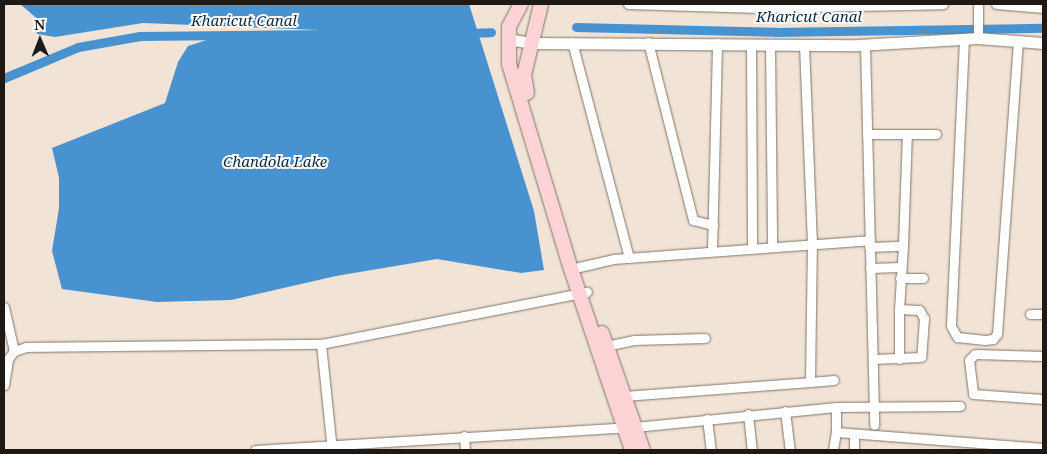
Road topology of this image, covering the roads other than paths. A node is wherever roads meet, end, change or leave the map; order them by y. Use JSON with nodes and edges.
{"nodes":[{"id":1,"x":521,"y":4,"type":"edge"},
{"id":2,"x":540,"y":4,"type":"edge"},
{"id":3,"x":628,"y":4,"type":"edge"},
{"id":4,"x":943,"y":4,"type":"edge"},
{"id":5,"x":978,"y":4,"type":"edge"},
{"id":6,"x":996,"y":4,"type":"edge"},
{"id":7,"x":1043,"y":8,"type":"edge"},
{"id":8,"x":507,"y":38,"type":"junction"},
{"id":9,"x":978,"y":38,"type":"junction"},
{"id":10,"x":964,"y":39,"type":"junction"},
{"id":11,"x":1018,"y":41,"type":"junction"},
{"id":12,"x":572,"y":42,"type":"junction"},
{"id":13,"x":648,"y":42,"type":"junction"},
{"id":14,"x":532,"y":43,"type":"junction"},
{"id":15,"x":718,"y":43,"type":"junction"},
{"id":16,"x":1043,"y":43,"type":"edge"},
{"id":17,"x":751,"y":44,"type":"junction"},
{"id":18,"x":770,"y":44,"type":"junction"},
{"id":19,"x":804,"y":44,"type":"junction"},
{"id":20,"x":865,"y":45,"type":"junction"},
{"id":21,"x":867,"y":134,"type":"junction"},
{"id":22,"x":908,"y":134,"type":"junction"},
{"id":23,"x":936,"y":134,"type":"dead end"},
{"id":24,"x":713,"y":225,"type":"junction"},
{"id":25,"x":869,"y":243,"type":"junction"},
{"id":26,"x":812,"y":244,"type":"junction"},
{"id":27,"x":903,"y":246,"type":"junction"},
{"id":28,"x":772,"y":247,"type":"junction"},
{"id":29,"x":752,"y":248,"type":"junction"},
{"id":30,"x":712,"y":251,"type":"junction"},
{"id":31,"x":629,"y":258,"type":"junction"},
{"id":32,"x":578,"y":266,"type":"junction"},
{"id":33,"x":900,"y":267,"type":"junction"},
{"id":34,"x":870,"y":268,"type":"junction"},
{"id":35,"x":900,"y":278,"type":"junction"},
{"id":36,"x":923,"y":278,"type":"dead end"},
{"id":37,"x":583,"y":293,"type":"junction"},
{"id":38,"x":4,"y":307,"type":"edge"},
{"id":39,"x":899,"y":308,"type":"junction"},
{"id":40,"x":1030,"y":314,"type":"dead end"},
{"id":41,"x":1043,"y":314,"type":"edge"},
{"id":42,"x":705,"y":338,"type":"dead end"},
{"id":43,"x":321,"y":344,"type":"junction"},
{"id":44,"x":606,"y":346,"type":"junction"},
{"id":45,"x":14,"y":351,"type":"junction"},
{"id":46,"x":1043,"y":356,"type":"edge"},
{"id":47,"x":6,"y":359,"type":"edge"},
{"id":48,"x":873,"y":359,"type":"junction"},
{"id":49,"x":899,"y":359,"type":"junction"},
{"id":50,"x":834,"y":380,"type":"dead end"},
{"id":51,"x":810,"y":382,"type":"junction"},
{"id":52,"x":4,"y":384,"type":"edge"},
{"id":53,"x":624,"y":396,"type":"junction"},
{"id":54,"x":1043,"y":399,"type":"edge"},
{"id":55,"x":874,"y":406,"type":"junction"},
{"id":56,"x":960,"y":406,"type":"dead end"},
{"id":57,"x":836,"y":407,"type":"junction"},
{"id":58,"x":785,"y":411,"type":"junction"},
{"id":59,"x":748,"y":414,"type":"junction"},
{"id":60,"x":708,"y":419,"type":"junction"},
{"id":61,"x":874,"y":425,"type":"dead end"},
{"id":62,"x":629,"y":427,"type":"junction"},
{"id":63,"x":836,"y":432,"type":"junction"},
{"id":64,"x":854,"y":435,"type":"junction"},
{"id":65,"x":464,"y":436,"type":"junction"},
{"id":66,"x":380,"y":442,"type":"junction"},
{"id":67,"x":989,"y":446,"type":"edge"},
{"id":68,"x":332,"y":447,"type":"edge"},
{"id":69,"x":1043,"y":448,"type":"edge"},
{"id":70,"x":298,"y":449,"type":"edge"},
{"id":71,"x":255,"y":450,"type":"edge"},
{"id":72,"x":268,"y":450,"type":"edge"},
{"id":73,"x":386,"y":450,"type":"edge"},
{"id":74,"x":465,"y":450,"type":"edge"},
{"id":75,"x":632,"y":450,"type":"edge"},
{"id":76,"x":643,"y":450,"type":"edge"},
{"id":77,"x":711,"y":450,"type":"edge"},
{"id":78,"x":752,"y":450,"type":"edge"},
{"id":79,"x":790,"y":450,"type":"edge"},
{"id":80,"x":833,"y":450,"type":"edge"},
{"id":81,"x":854,"y":450,"type":"edge"}],
"edges":[{"from":1,"to":8,"type":"main road"},
{"from":2,"to":14,"type":"main road"},
{"from":3,"to":4,"type":"street"},
{"from":5,"to":9,"type":"street"},
{"from":6,"to":7,"type":"street"},
{"from":8,"to":14,"type":"street"},
{"from":8,"to":37,"type":"main road"},
{"from":9,"to":10,"type":"street"},
{"from":9,"to":11,"type":"street"},
{"from":10,"to":11,"type":"street"},
{"from":10,"to":20,"type":"street"},
{"from":11,"to":16,"type":"street"},
{"from":12,"to":13,"type":"street"},
{"from":12,"to":14,"type":"street"},
{"from":12,"to":31,"type":"street"},
{"from":13,"to":15,"type":"street"},
{"from":13,"to":24,"type":"street"},
{"from":14,"to":32,"type":"main road"},
{"from":15,"to":17,"type":"street"},
{"from":15,"to":24,"type":"street"},
{"from":17,"to":18,"type":"street"},
{"from":17,"to":29,"type":"street"},
{"from":18,"to":19,"type":"street"},
{"from":18,"to":28,"type":"street"},
{"from":19,"to":20,"type":"street"},
{"from":19,"to":26,"type":"street"},
{"from":20,"to":21,"type":"street"},
{"from":21,"to":22,"type":"street"},
{"from":21,"to":25,"type":"street"},
{"from":22,"to":23,"type":"street"},
{"from":22,"to":27,"type":"street"},
{"from":24,"to":30,"type":"street"},
{"from":25,"to":26,"type":"street"},
{"from":25,"to":27,"type":"street"},
{"from":25,"to":34,"type":"street"},
{"from":26,"to":28,"type":"street"},
{"from":26,"to":51,"type":"street"},
{"from":27,"to":33,"type":"street"},
{"from":28,"to":29,"type":"street"},
{"from":29,"to":30,"type":"street"},
{"from":30,"to":31,"type":"street"},
{"from":31,"to":32,"type":"street"},
{"from":32,"to":37,"type":"main road"},
{"from":33,"to":34,"type":"street"},
{"from":33,"to":35,"type":"street"},
{"from":34,"to":48,"type":"street"},
{"from":35,"to":36,"type":"street"},
{"from":35,"to":39,"type":"street"},
{"from":37,"to":43,"type":"street"},
{"from":37,"to":44,"type":"main road"},
{"from":37,"to":62,"type":"main road"},
{"from":38,"to":45,"type":"street"},
{"from":39,"to":49,"type":"street"},
{"from":39,"to":49,"type":"street"},
{"from":40,"to":41,"type":"street"},
{"from":42,"to":44,"type":"street"},
{"from":43,"to":45,"type":"street"},
{"from":43,"to":68,"type":"street"},
{"from":44,"to":53,"type":"main road"},
{"from":45,"to":47,"type":"street"},
{"from":46,"to":54,"type":"street"},
{"from":47,"to":52,"type":"street"},
{"from":48,"to":49,"type":"street"},
{"from":48,"to":55,"type":"street"},
{"from":50,"to":51,"type":"street"},
{"from":51,"to":53,"type":"street"},
{"from":53,"to":62,"type":"main road"},
{"from":55,"to":56,"type":"street"},
{"from":55,"to":57,"type":"street"},
{"from":55,"to":61,"type":"street"},
{"from":57,"to":58,"type":"street"},
{"from":57,"to":63,"type":"street"},
{"from":58,"to":59,"type":"street"},
{"from":58,"to":79,"type":"street"},
{"from":59,"to":60,"type":"street"},
{"from":59,"to":78,"type":"street"},
{"from":60,"to":62,"type":"street"},
{"from":60,"to":77,"type":"street"},
{"from":62,"to":65,"type":"street"},
{"from":62,"to":75,"type":"main road"},
{"from":62,"to":76,"type":"main road"},
{"from":63,"to":64,"type":"street"},
{"from":63,"to":80,"type":"street"},
{"from":64,"to":67,"type":"street"},
{"from":64,"to":81,"type":"street"},
{"from":65,"to":66,"type":"street"},
{"from":65,"to":74,"type":"street"},
{"from":66,"to":68,"type":"street"},
{"from":66,"to":73,"type":"street"},
{"from":67,"to":69,"type":"street"},
{"from":68,"to":70,"type":"street"},
{"from":70,"to":72,"type":"street"},
{"from":71,"to":72,"type":"street"}]}
